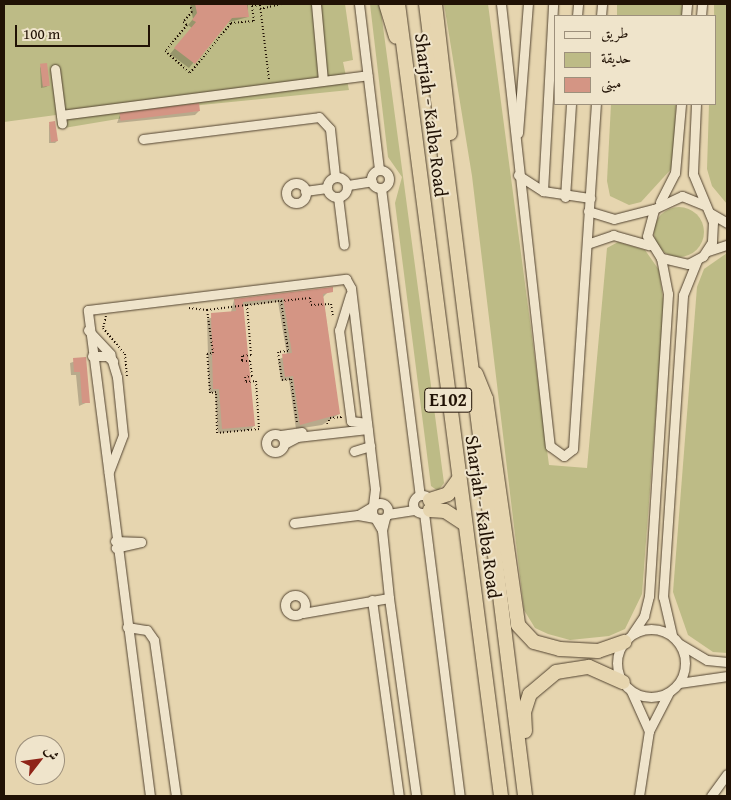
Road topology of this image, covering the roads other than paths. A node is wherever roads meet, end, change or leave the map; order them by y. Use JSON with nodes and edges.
{"nodes":[{"id":1,"x":359,"y":4,"type":"edge"},
{"id":2,"x":386,"y":4,"type":"edge"},
{"id":3,"x":398,"y":4,"type":"edge"},
{"id":4,"x":426,"y":4,"type":"edge"},
{"id":5,"x":435,"y":4,"type":"edge"},
{"id":6,"x":501,"y":4,"type":"edge"},
{"id":7,"x":528,"y":4,"type":"edge"},
{"id":8,"x":553,"y":4,"type":"edge"},
{"id":9,"x":314,"y":6,"type":"edge"},
{"id":10,"x":404,"y":57,"type":"junction"},
{"id":11,"x":54,"y":69,"type":"dead end"},
{"id":12,"x":367,"y":75,"type":"junction"},
{"id":13,"x":323,"y":81,"type":"junction"},
{"id":14,"x":571,"y":105,"type":"edge"},
{"id":15,"x":596,"y":105,"type":"edge"},
{"id":16,"x":681,"y":105,"type":"edge"},
{"id":17,"x":696,"y":105,"type":"edge"},
{"id":18,"x":143,"y":139,"type":"dead end"},
{"id":19,"x":516,"y":158,"type":"junction"},
{"id":20,"x":379,"y":170,"type":"junction"},
{"id":21,"x":518,"y":175,"type":"junction"},
{"id":22,"x":334,"y":176,"type":"junction"},
{"id":23,"x":372,"y":181,"type":"junction"},
{"id":24,"x":448,"y":184,"type":"junction"},
{"id":25,"x":348,"y":185,"type":"junction"},
{"id":26,"x":327,"y":188,"type":"junction"},
{"id":27,"x":381,"y":188,"type":"junction"},
{"id":28,"x":305,"y":191,"type":"dead end"},
{"id":29,"x":543,"y":191,"type":"junction"},
{"id":30,"x":338,"y":197,"type":"junction"},
{"id":31,"x":565,"y":197,"type":"junction"},
{"id":32,"x":590,"y":198,"type":"junction"},
{"id":33,"x":657,"y":206,"type":"junction"},
{"id":34,"x":707,"y":209,"type":"junction"},
{"id":35,"x":588,"y":211,"type":"junction"},
{"id":36,"x":727,"y":223,"type":"edge"},
{"id":37,"x":586,"y":244,"type":"junction"},
{"id":38,"x":344,"y":245,"type":"dead end"},
{"id":39,"x":649,"y":245,"type":"junction"},
{"id":40,"x":727,"y":245,"type":"edge"},
{"id":41,"x":708,"y":251,"type":"junction"},
{"id":42,"x":661,"y":258,"type":"junction"},
{"id":43,"x":697,"y":260,"type":"junction"},
{"id":44,"x":351,"y":293,"type":"junction"},
{"id":45,"x":88,"y":326,"type":"junction"},
{"id":46,"x":92,"y":356,"type":"junction"},
{"id":47,"x":114,"y":361,"type":"junction"},
{"id":48,"x":471,"y":365,"type":"junction"},
{"id":49,"x":349,"y":419,"type":"junction"},
{"id":50,"x":368,"y":426,"type":"junction"},
{"id":51,"x":123,"y":432,"type":"junction"},
{"id":52,"x":104,"y":439,"type":"junction"},
{"id":53,"x":370,"y":446,"type":"junction"},
{"id":54,"x":354,"y":451,"type":"dead end"},
{"id":55,"x":108,"y":474,"type":"junction"},
{"id":56,"x":459,"y":479,"type":"junction"},
{"id":57,"x":375,"y":489,"type":"junction"},
{"id":58,"x":426,"y":505,"type":"junction"},
{"id":59,"x":373,"y":506,"type":"junction"},
{"id":60,"x":414,"y":506,"type":"junction"},
{"id":61,"x":386,"y":511,"type":"junction"},
{"id":62,"x":358,"y":515,"type":"junction"},
{"id":63,"x":375,"y":518,"type":"junction"},
{"id":64,"x":294,"y":523,"type":"dead end"},
{"id":65,"x":465,"y":524,"type":"junction"},
{"id":66,"x":382,"y":530,"type":"junction"},
{"id":67,"x":389,"y":598,"type":"junction"},
{"id":68,"x":304,"y":600,"type":"junction"},
{"id":69,"x":372,"y":600,"type":"junction"},
{"id":70,"x":322,"y":606,"type":"junction"},
{"id":71,"x":302,"y":613,"type":"junction"},
{"id":72,"x":127,"y":628,"type":"junction"},
{"id":73,"x":672,"y":635,"type":"junction"},
{"id":74,"x":628,"y":638,"type":"junction"},
{"id":75,"x":680,"y":644,"type":"junction"},
{"id":76,"x":727,"y":662,"type":"edge"},
{"id":77,"x":727,"y":676,"type":"edge"},
{"id":78,"x":679,"y":683,"type":"junction"},
{"id":79,"x":627,"y":686,"type":"junction"},
{"id":80,"x":670,"y":692,"type":"junction"},
{"id":81,"x":649,"y":731,"type":"junction"},
{"id":82,"x":727,"y":774,"type":"edge"},
{"id":83,"x":150,"y":796,"type":"edge"},
{"id":84,"x":176,"y":796,"type":"edge"},
{"id":85,"x":400,"y":796,"type":"edge"},
{"id":86,"x":416,"y":796,"type":"edge"},
{"id":87,"x":460,"y":796,"type":"edge"},
{"id":88,"x":501,"y":796,"type":"edge"},
{"id":89,"x":525,"y":796,"type":"edge"},
{"id":90,"x":532,"y":796,"type":"edge"},
{"id":91,"x":639,"y":796,"type":"edge"},
{"id":92,"x":711,"y":796,"type":"edge"}],
"edges":[{"from":1,"to":12,"type":"street"},
{"from":2,"to":10,"type":"highway"},
{"from":3,"to":10,"type":"highway","name":"Sharjah - Kalba Road","number":"E102"},
{"from":4,"to":24,"type":"highway","name":"Sharjah - Kalba Road","number":"E102"},
{"from":5,"to":24,"type":"highway"},
{"from":6,"to":19,"type":"street"},
{"from":7,"to":19,"type":"street"},
{"from":8,"to":29,"type":"street"},
{"from":9,"to":13,"type":"street"},
{"from":10,"to":56,"type":"highway","name":"Sharjah - Kalba Road","number":"E102"},
{"from":11,"to":13,"type":"street"},
{"from":12,"to":13,"type":"street"},
{"from":12,"to":20,"type":"street"},
{"from":14,"to":31,"type":"street"},
{"from":15,"to":32,"type":"street"},
{"from":16,"to":33,"type":"street"},
{"from":17,"to":34,"type":"street"},
{"from":18,"to":22,"type":"street"},
{"from":19,"to":21,"type":"street"},
{"from":20,"to":23,"type":"street"},
{"from":20,"to":27,"type":"street"},
{"from":21,"to":29,"type":"street"},
{"from":21,"to":37,"type":"street"},
{"from":22,"to":25,"type":"street"},
{"from":22,"to":26,"type":"street"},
{"from":23,"to":25,"type":"street"},
{"from":23,"to":27,"type":"street"},
{"from":24,"to":48,"type":"highway","name":"Sharjah - Kalba Road","number":"E102"},
{"from":25,"to":30,"type":"street"},
{"from":26,"to":28,"type":"street"},
{"from":26,"to":30,"type":"street"},
{"from":27,"to":58,"type":"street"},
{"from":29,"to":31,"type":"street"},
{"from":30,"to":38,"type":"street"},
{"from":31,"to":32,"type":"street"},
{"from":32,"to":35,"type":"street"},
{"from":33,"to":34,"type":"street"},
{"from":33,"to":35,"type":"street"},
{"from":33,"to":39,"type":"street"},
{"from":34,"to":36,"type":"street"},
{"from":34,"to":41,"type":"street"},
{"from":35,"to":37,"type":"street"},
{"from":37,"to":39,"type":"street"},
{"from":39,"to":42,"type":"street"},
{"from":40,"to":41,"type":"street"},
{"from":41,"to":43,"type":"street"},
{"from":42,"to":43,"type":"street"},
{"from":42,"to":74,"type":"street"},
{"from":43,"to":73,"type":"street"},
{"from":44,"to":45,"type":"street"},
{"from":44,"to":49,"type":"street"},
{"from":44,"to":50,"type":"street"},
{"from":45,"to":46,"type":"street"},
{"from":45,"to":47,"type":"street"},
{"from":46,"to":47,"type":"street"},
{"from":46,"to":52,"type":"street"},
{"from":47,"to":51,"type":"street"},
{"from":48,"to":74,"type":"highway"},
{"from":48,"to":89,"type":"highway","name":"Sharjah - Kalba Road","number":"E102"},
{"from":49,"to":50,"type":"street"},
{"from":49,"to":50,"type":"street"},
{"from":50,"to":53,"type":"street"},
{"from":51,"to":52,"type":"street"},
{"from":51,"to":55,"type":"street"},
{"from":52,"to":55,"type":"street"},
{"from":53,"to":54,"type":"street"},
{"from":53,"to":57,"type":"street"},
{"from":55,"to":72,"type":"street"},
{"from":56,"to":58,"type":"highway"},
{"from":56,"to":65,"type":"highway","name":"Sharjah - Kalba Road","number":"E102"},
{"from":57,"to":59,"type":"street"},
{"from":57,"to":61,"type":"street"},
{"from":58,"to":60,"type":"street"},
{"from":58,"to":60,"type":"street"},
{"from":58,"to":65,"type":"highway"},
{"from":58,"to":87,"type":"street"},
{"from":59,"to":61,"type":"street"},
{"from":59,"to":62,"type":"street"},
{"from":59,"to":63,"type":"street"},
{"from":60,"to":61,"type":"street"},
{"from":61,"to":63,"type":"street"},
{"from":61,"to":66,"type":"street"},
{"from":62,"to":63,"type":"street"},
{"from":62,"to":64,"type":"street"},
{"from":63,"to":66,"type":"street"},
{"from":65,"to":88,"type":"highway","name":"Sharjah - Kalba Road","number":"E102"},
{"from":66,"to":67,"type":"street"},
{"from":67,"to":69,"type":"street"},
{"from":67,"to":86,"type":"street"},
{"from":68,"to":70,"type":"street"},
{"from":68,"to":71,"type":"street"},
{"from":68,"to":71,"type":"street"},
{"from":69,"to":70,"type":"street"},
{"from":69,"to":85,"type":"street"},
{"from":70,"to":71,"type":"street"},
{"from":72,"to":83,"type":"street"},
{"from":72,"to":84,"type":"street"},
{"from":73,"to":74,"type":"street"},
{"from":73,"to":75,"type":"street"},
{"from":74,"to":79,"type":"street"},
{"from":75,"to":76,"type":"street"},
{"from":75,"to":78,"type":"street"},
{"from":77,"to":78,"type":"street"},
{"from":78,"to":80,"type":"street"},
{"from":79,"to":80,"type":"street"},
{"from":79,"to":81,"type":"street"},
{"from":79,"to":90,"type":"highway"},
{"from":80,"to":81,"type":"street"},
{"from":81,"to":91,"type":"street"},
{"from":82,"to":92,"type":"street"}]}
